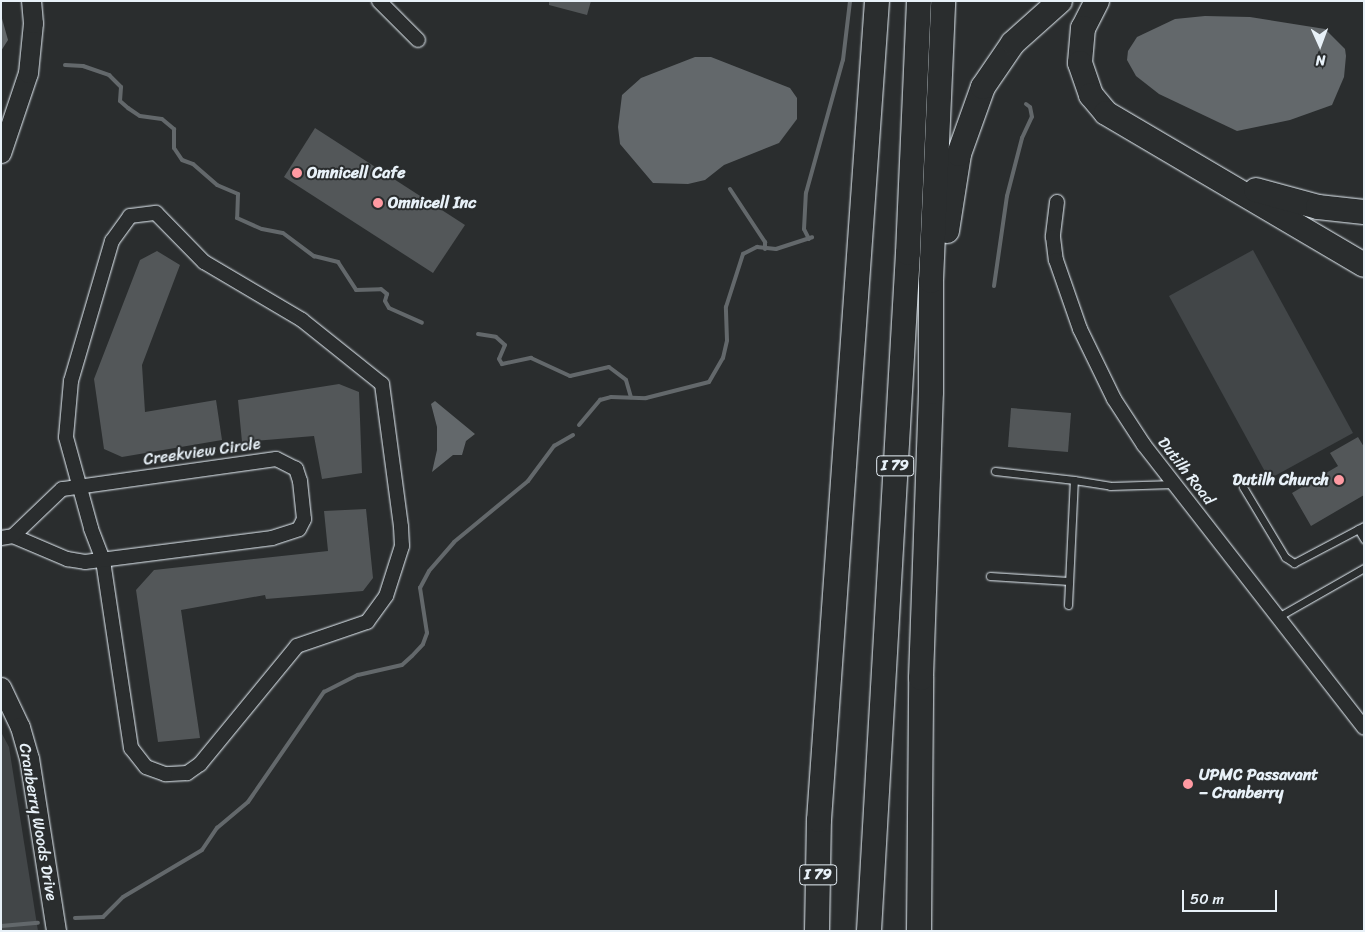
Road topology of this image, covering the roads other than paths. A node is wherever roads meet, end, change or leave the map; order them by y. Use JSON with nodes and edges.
{"nodes":[{"id":1,"x":31,"y":1,"type":"edge"},
{"id":2,"x":379,"y":1,"type":"edge"},
{"id":3,"x":877,"y":1,"type":"edge"},
{"id":4,"x":919,"y":1,"type":"edge"},
{"id":5,"x":943,"y":1,"type":"edge"},
{"id":6,"x":1060,"y":1,"type":"edge"},
{"id":7,"x":1097,"y":1,"type":"edge"},
{"id":8,"x":418,"y":40,"type":"dead end"},
{"id":9,"x":1,"y":153,"type":"edge"},
{"id":10,"x":1190,"y":163,"type":"junction"},
{"id":11,"x":1058,"y":202,"type":"dead end"},
{"id":12,"x":1364,"y":212,"type":"edge"},
{"id":13,"x":1364,"y":264,"type":"edge"},
{"id":14,"x":931,"y":392,"type":"junction"},
{"id":15,"x":995,"y":471,"type":"dead end"},
{"id":16,"x":1074,"y":480,"type":"junction"},
{"id":17,"x":1174,"y":484,"type":"junction"},
{"id":18,"x":78,"y":487,"type":"junction"},
{"id":19,"x":1243,"y":487,"type":"dead end"},
{"id":20,"x":1361,"y":528,"type":"edge"},
{"id":21,"x":7,"y":537,"type":"edge"},
{"id":22,"x":1364,"y":539,"type":"edge"},
{"id":23,"x":103,"y":560,"type":"junction"},
{"id":24,"x":1364,"y":568,"type":"edge"},
{"id":25,"x":990,"y":576,"type":"dead end"},
{"id":26,"x":1069,"y":581,"type":"junction"},
{"id":27,"x":1068,"y":604,"type":"dead end"},
{"id":28,"x":1278,"y":617,"type":"junction"},
{"id":29,"x":1,"y":687,"type":"edge"},
{"id":30,"x":1364,"y":728,"type":"edge"},
{"id":31,"x":819,"y":820,"type":"junction"},
{"id":32,"x":919,"y":928,"type":"edge"},
{"id":33,"x":56,"y":931,"type":"edge"},
{"id":34,"x":801,"y":931,"type":"edge"},
{"id":35,"x":817,"y":931,"type":"edge"},
{"id":36,"x":869,"y":931,"type":"edge"}],
"edges":[{"from":1,"to":9,"type":"street"},
{"from":2,"to":8,"type":"street"},
{"from":3,"to":31,"type":"highway","number":"I 79"},
{"from":4,"to":36,"type":"highway","number":"I 79"},
{"from":5,"to":14,"type":"highway"},
{"from":6,"to":14,"type":"highway"},
{"from":7,"to":10,"type":"highway"},
{"from":10,"to":12,"type":"highway"},
{"from":10,"to":13,"type":"highway"},
{"from":11,"to":17,"type":"street","name":"Dutilh Road"},
{"from":14,"to":32,"type":"highway"},
{"from":15,"to":16,"type":"lane"},
{"from":16,"to":17,"type":"lane"},
{"from":16,"to":26,"type":"lane"},
{"from":17,"to":28,"type":"street","name":"Dutilh Road"},
{"from":18,"to":21,"type":"street","name":"Creekview Circle"},
{"from":18,"to":23,"type":"street"},
{"from":18,"to":23,"type":"street","name":"Creekview Circle"},
{"from":18,"to":23,"type":"street"},
{"from":19,"to":20,"type":"lane"},
{"from":20,"to":22,"type":"lane"},
{"from":21,"to":23,"type":"street","name":"Creekview Circle"},
{"from":24,"to":28,"type":"lane"},
{"from":25,"to":26,"type":"lane"},
{"from":26,"to":27,"type":"lane"},
{"from":28,"to":30,"type":"street","name":"Dutilh Road"},
{"from":29,"to":33,"type":"street","name":"Cranberry Woods Drive"},
{"from":31,"to":34,"type":"highway"},
{"from":31,"to":35,"type":"highway","number":"I 79"}]}
